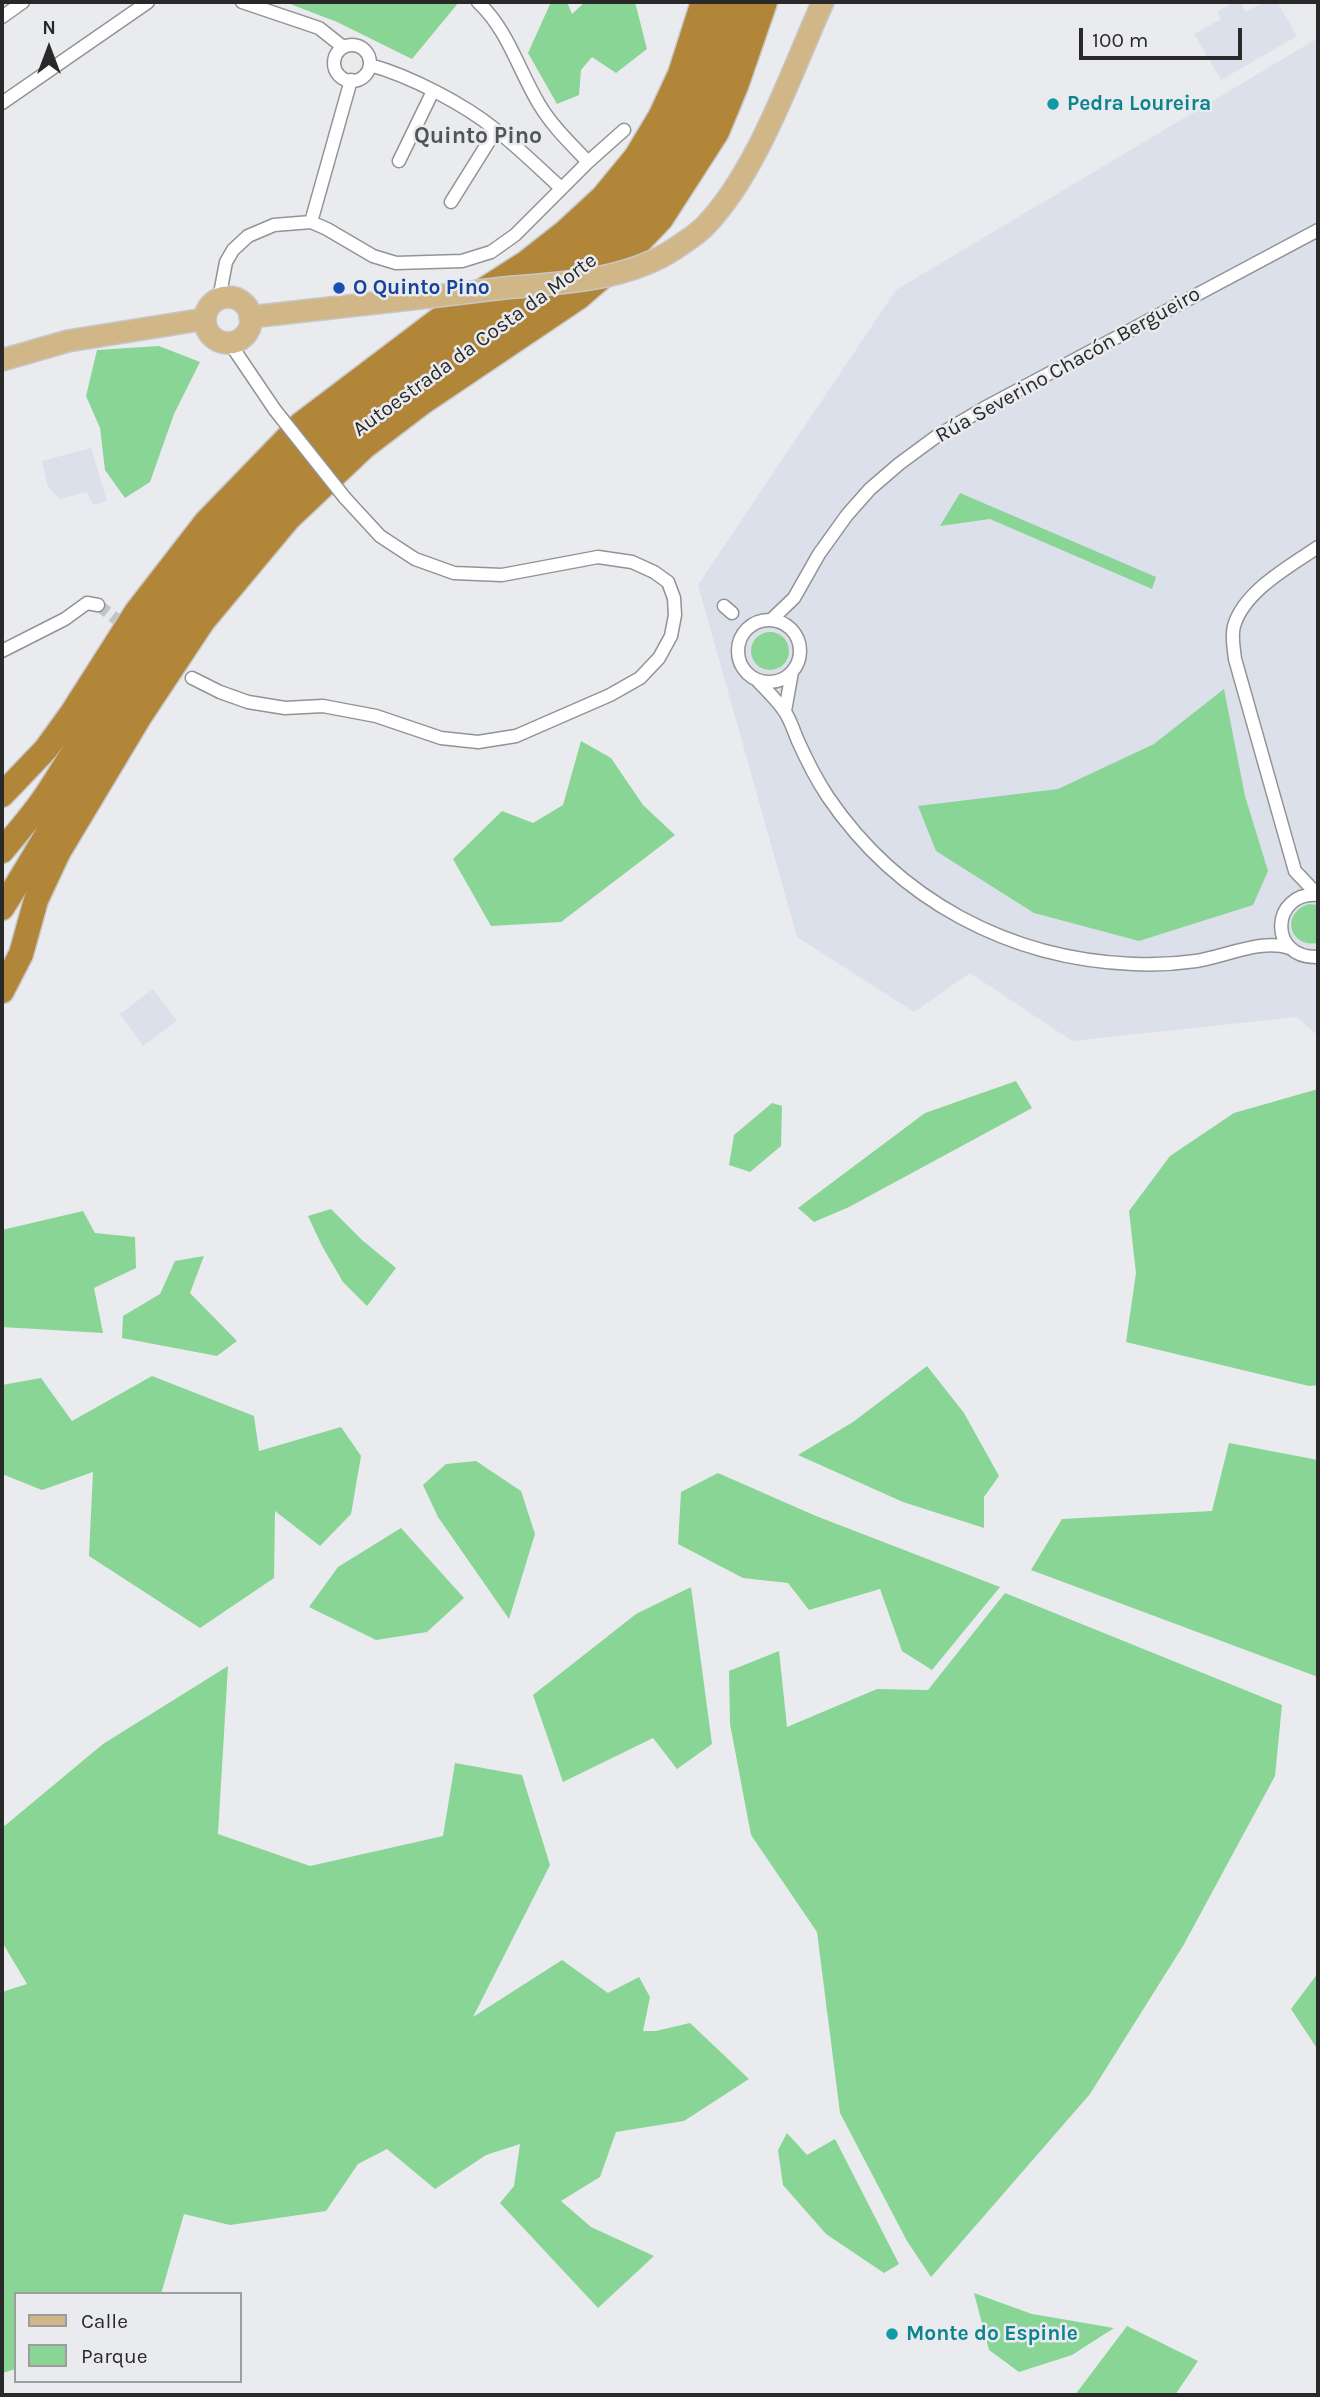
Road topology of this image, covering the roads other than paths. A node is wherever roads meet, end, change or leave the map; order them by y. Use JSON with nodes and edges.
{"nodes":[{"id":1,"x":23,"y":2,"type":"edge"},
{"id":2,"x":148,"y":2,"type":"edge"},
{"id":3,"x":242,"y":2,"type":"edge"},
{"id":4,"x":478,"y":2,"type":"edge"},
{"id":5,"x":703,"y":2,"type":"edge"},
{"id":6,"x":724,"y":2,"type":"edge"},
{"id":7,"x":745,"y":2,"type":"edge"},
{"id":8,"x":765,"y":2,"type":"edge"},
{"id":9,"x":822,"y":2,"type":"edge"},
{"id":10,"x":2,"y":17,"type":"edge"},
{"id":11,"x":343,"y":47,"type":"junction"},
{"id":12,"x":370,"y":65,"type":"junction"},
{"id":13,"x":351,"y":80,"type":"junction"},
{"id":14,"x":433,"y":91,"type":"junction"},
{"id":15,"x":2,"y":103,"type":"edge"},
{"id":16,"x":496,"y":130,"type":"junction"},
{"id":17,"x":624,"y":130,"type":"dead end"},
{"id":18,"x":399,"y":161,"type":"dead end"},
{"id":19,"x":588,"y":162,"type":"junction"},
{"id":20,"x":561,"y":188,"type":"junction"},
{"id":21,"x":452,"y":202,"type":"dead end"},
{"id":22,"x":312,"y":222,"type":"junction"},
{"id":23,"x":1318,"y":230,"type":"edge"},
{"id":24,"x":219,"y":299,"type":"junction"},
{"id":25,"x":250,"y":317,"type":"junction"},
{"id":26,"x":205,"y":319,"type":"junction"},
{"id":27,"x":229,"y":342,"type":"junction"},
{"id":28,"x":2,"y":360,"type":"edge"},
{"id":29,"x":1318,"y":547,"type":"edge"},
{"id":30,"x":794,"y":598,"type":"junction"},
{"id":31,"x":98,"y":605,"type":"dead end"},
{"id":32,"x":771,"y":620,"type":"junction"},
{"id":33,"x":788,"y":626,"type":"junction"},
{"id":34,"x":2,"y":651,"type":"edge"},
{"id":35,"x":792,"y":673,"type":"junction"},
{"id":36,"x":192,"y":678,"type":"dead end"},
{"id":37,"x":757,"y":680,"type":"junction"},
{"id":38,"x":785,"y":711,"type":"junction"},
{"id":39,"x":2,"y":794,"type":"edge"},
{"id":40,"x":2,"y":851,"type":"edge"},
{"id":41,"x":1295,"y":871,"type":"junction"},
{"id":42,"x":1318,"y":895,"type":"edge"},
{"id":43,"x":1291,"y":902,"type":"junction"},
{"id":44,"x":2,"y":908,"type":"edge"},
{"id":45,"x":1281,"y":923,"type":"junction"},
{"id":46,"x":1261,"y":945,"type":"junction"},
{"id":47,"x":1289,"y":948,"type":"junction"},
{"id":48,"x":1318,"y":957,"type":"edge"},
{"id":49,"x":2,"y":991,"type":"edge"}],
"edges":[{"from":1,"to":10,"type":"street"},
{"from":2,"to":15,"type":"street"},
{"from":3,"to":11,"type":"street"},
{"from":4,"to":19,"type":"street"},
{"from":5,"to":39,"type":"highway"},
{"from":6,"to":40,"type":"highway","name":"Autoestrada da Costa da Morte"},
{"from":7,"to":44,"type":"highway","name":"Autoestrada da Costa da Morte"},
{"from":8,"to":49,"type":"highway"},
{"from":9,"to":25,"type":"main road","bridge":true},
{"from":11,"to":12,"type":"street"},
{"from":11,"to":13,"type":"street"},
{"from":12,"to":13,"type":"street"},
{"from":12,"to":14,"type":"street"},
{"from":13,"to":22,"type":"street"},
{"from":14,"to":16,"type":"street"},
{"from":14,"to":18,"type":"street"},
{"from":16,"to":20,"type":"street"},
{"from":16,"to":21,"type":"street"},
{"from":17,"to":19,"type":"street"},
{"from":19,"to":20,"type":"street"},
{"from":20,"to":22,"type":"street"},
{"from":22,"to":24,"type":"street"},
{"from":23,"to":30,"type":"street","name":"Rúa Severino Chacón Bergueiro"},
{"from":24,"to":25,"type":"main road"},
{"from":24,"to":26,"type":"main road"},
{"from":25,"to":27,"type":"main road"},
{"from":26,"to":27,"type":"main road"},
{"from":26,"to":28,"type":"main road"},
{"from":27,"to":36,"type":"street","bridge":true},
{"from":29,"to":41,"type":"street"},
{"from":30,"to":32,"type":"street","name":"Rúa Severino Chacón Bergueiro"},
{"from":30,"to":33,"type":"street","name":"Rúa Severino Chacón Bergueiro"},
{"from":31,"to":34,"type":"street"},
{"from":32,"to":33,"type":"street"},
{"from":32,"to":37,"type":"street"},
{"from":33,"to":35,"type":"street"},
{"from":35,"to":37,"type":"street"},
{"from":35,"to":38,"type":"street"},
{"from":37,"to":38,"type":"street"},
{"from":38,"to":46,"type":"street"},
{"from":41,"to":42,"type":"street"},
{"from":41,"to":43,"type":"street"},
{"from":42,"to":43,"type":"street"},
{"from":43,"to":45,"type":"street"},
{"from":45,"to":46,"type":"street"},
{"from":45,"to":47,"type":"street"},
{"from":46,"to":47,"type":"street"},
{"from":47,"to":48,"type":"street"}]}
